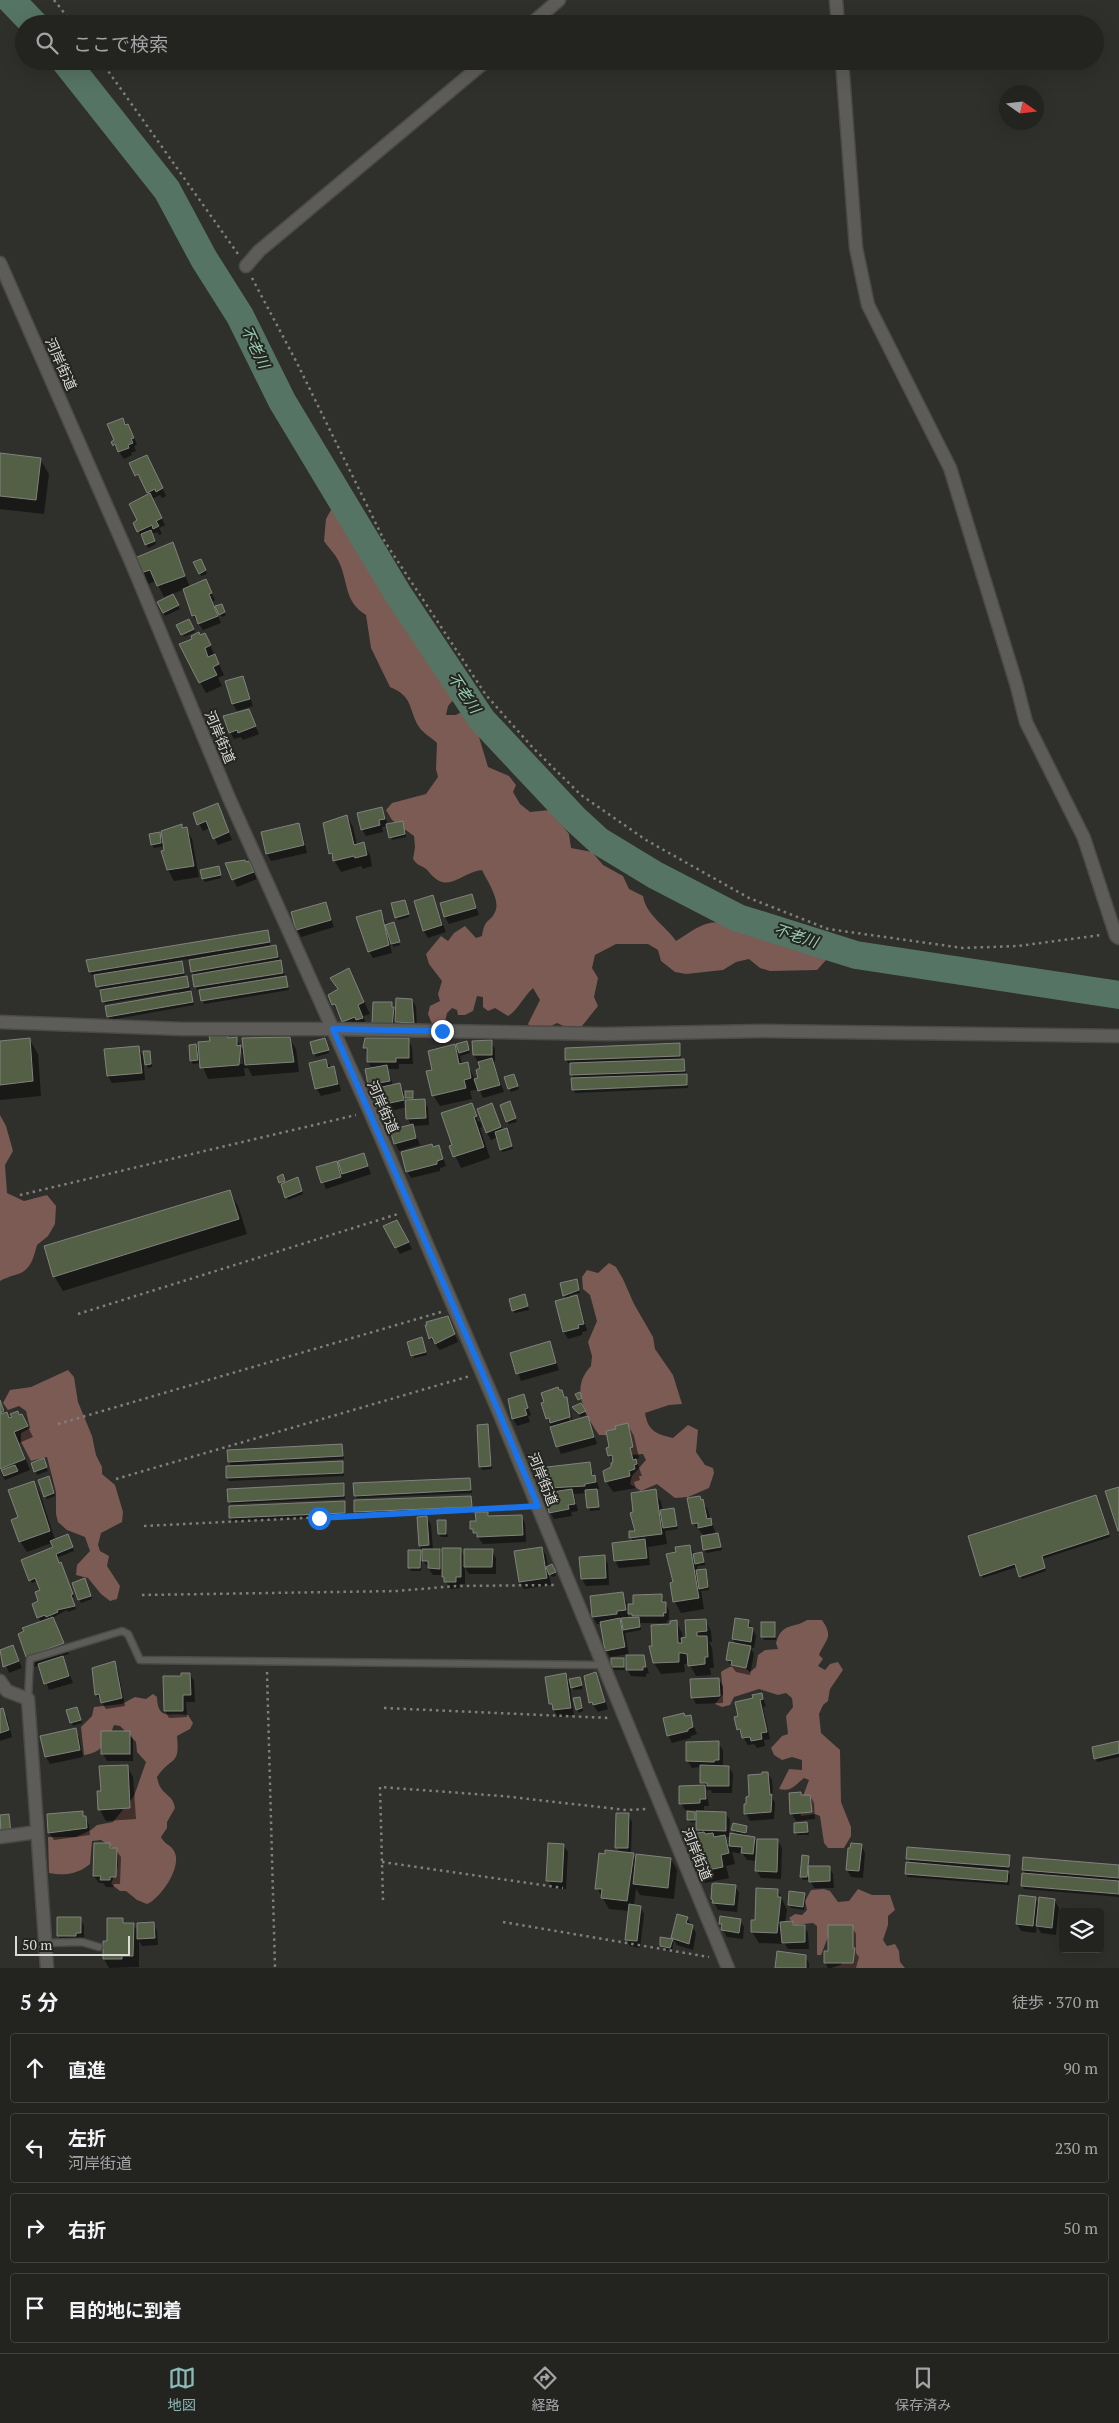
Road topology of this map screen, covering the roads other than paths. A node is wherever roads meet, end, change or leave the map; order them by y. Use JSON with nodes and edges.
{"nodes":[{"id":1,"x":559,"y":0,"type":"edge"},
{"id":2,"x":836,"y":0,"type":"edge"},
{"id":3,"x":542,"y":15,"type":"edge"},
{"id":4,"x":837,"y":15,"type":"edge"},
{"id":5,"x":475,"y":70,"type":"edge"},
{"id":6,"x":843,"y":70,"type":"edge"},
{"id":7,"x":0,"y":263,"type":"edge"},
{"id":8,"x":246,"y":266,"type":"road end"},
{"id":9,"x":1117,"y":935,"type":"edge"},
{"id":10,"x":0,"y":1022,"type":"edge"},
{"id":11,"x":333,"y":1029,"type":"junction"},
{"id":12,"x":1119,"y":1036,"type":"edge"},
{"id":13,"x":604,"y":1666,"type":"junction"},
{"id":14,"x":0,"y":1682,"type":"edge"},
{"id":15,"x":28,"y":1699,"type":"junction"},
{"id":16,"x":37,"y":1832,"type":"junction"},
{"id":17,"x":0,"y":1837,"type":"edge"},
{"id":18,"x":45,"y":1943,"type":"junction"},
{"id":19,"x":99,"y":1947,"type":"dead end"},
{"id":20,"x":726,"y":1964,"type":"edge"},
{"id":21,"x":49,"y":1968,"type":"edge"}],
"edges":[{"from":1,"to":3,"type":"street"},
{"from":2,"to":4,"type":"street"},
{"from":5,"to":8,"type":"street"},
{"from":6,"to":9,"type":"street"},
{"from":7,"to":11,"type":"street","name":"河岸街道"},
{"from":10,"to":11,"type":"street"},
{"from":11,"to":12,"type":"street"},
{"from":11,"to":13,"type":"street","name":"河岸街道"},
{"from":13,"to":15,"type":"lane"},
{"from":13,"to":20,"type":"street","name":"河岸街道"},
{"from":14,"to":15,"type":"street"},
{"from":15,"to":16,"type":"street"},
{"from":16,"to":17,"type":"street"},
{"from":16,"to":18,"type":"street"},
{"from":18,"to":19,"type":"lane"},
{"from":18,"to":21,"type":"street"}]}
